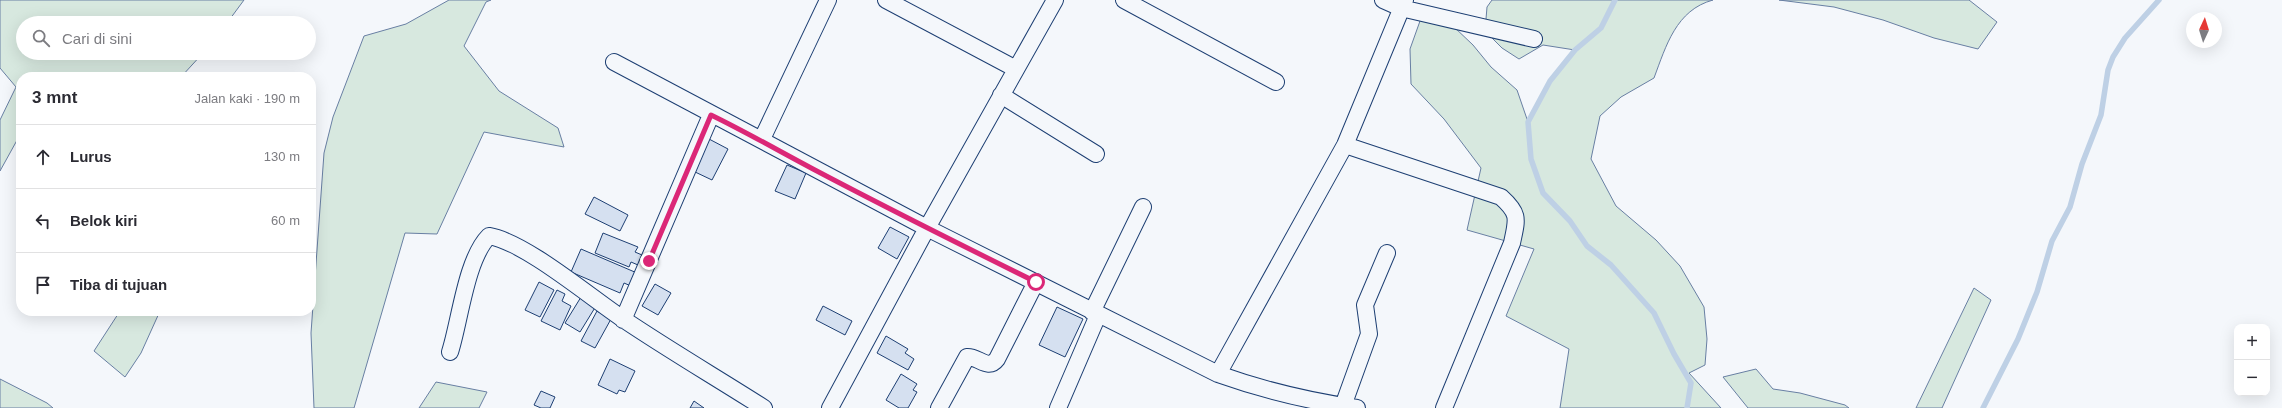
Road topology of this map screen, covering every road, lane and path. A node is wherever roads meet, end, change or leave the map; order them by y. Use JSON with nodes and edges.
{"nodes":[{"id":1,"x":828,"y":0,"type":"edge"},
{"id":2,"x":886,"y":0,"type":"edge"},
{"id":3,"x":1055,"y":0,"type":"edge"},
{"id":4,"x":1124,"y":0,"type":"edge"},
{"id":5,"x":1382,"y":0,"type":"edge"},
{"id":6,"x":1403,"y":4,"type":"edge"},
{"id":7,"x":1534,"y":39,"type":"dead end"},
{"id":8,"x":614,"y":62,"type":"dead end"},
{"id":9,"x":1016,"y":69,"type":"junction"},
{"id":10,"x":1276,"y":82,"type":"dead end"},
{"id":11,"x":1001,"y":95,"type":"junction"},
{"id":12,"x":711,"y":115,"type":"junction"},
{"id":13,"x":762,"y":139,"type":"junction"},
{"id":14,"x":1345,"y":145,"type":"junction"},
{"id":15,"x":1096,"y":154,"type":"dead end"},
{"id":16,"x":1143,"y":207,"type":"dead end"},
{"id":17,"x":927,"y":228,"type":"junction"},
{"id":18,"x":1387,"y":253,"type":"dead end"},
{"id":19,"x":1036,"y":282,"type":"junction"},
{"id":20,"x":1095,"y":314,"type":"junction"},
{"id":21,"x":623,"y":320,"type":"junction"},
{"id":22,"x":450,"y":352,"type":"dead end"},
{"id":23,"x":1218,"y":374,"type":"junction"},
{"id":24,"x":1315,"y":405,"type":"edge"},
{"id":25,"x":1350,"y":407,"type":"edge"},
{"id":26,"x":764,"y":408,"type":"edge"},
{"id":27,"x":830,"y":408,"type":"edge"},
{"id":28,"x":939,"y":408,"type":"edge"},
{"id":29,"x":1058,"y":408,"type":"edge"},
{"id":30,"x":1444,"y":408,"type":"edge"}],
"edges":[{"from":1,"to":13,"type":"street"},
{"from":2,"to":9,"type":"street"},
{"from":3,"to":9,"type":"street"},
{"from":4,"to":10,"type":"street"},
{"from":5,"to":6,"type":"street"},
{"from":6,"to":7,"type":"street"},
{"from":6,"to":14,"type":"street"},
{"from":8,"to":12,"type":"street"},
{"from":9,"to":11,"type":"street"},
{"from":11,"to":15,"type":"street"},
{"from":11,"to":17,"type":"street"},
{"from":12,"to":13,"type":"street"},
{"from":12,"to":21,"type":"street"},
{"from":13,"to":17,"type":"street"},
{"from":14,"to":23,"type":"street"},
{"from":14,"to":30,"type":"street"},
{"from":16,"to":20,"type":"street"},
{"from":17,"to":19,"type":"street"},
{"from":17,"to":27,"type":"street"},
{"from":18,"to":25,"type":"street"},
{"from":19,"to":20,"type":"street"},
{"from":19,"to":28,"type":"street"},
{"from":20,"to":23,"type":"street"},
{"from":20,"to":29,"type":"street"},
{"from":21,"to":22,"type":"street"},
{"from":21,"to":26,"type":"street"},
{"from":23,"to":24,"type":"street"},
{"from":24,"to":25,"type":"street"}]}
